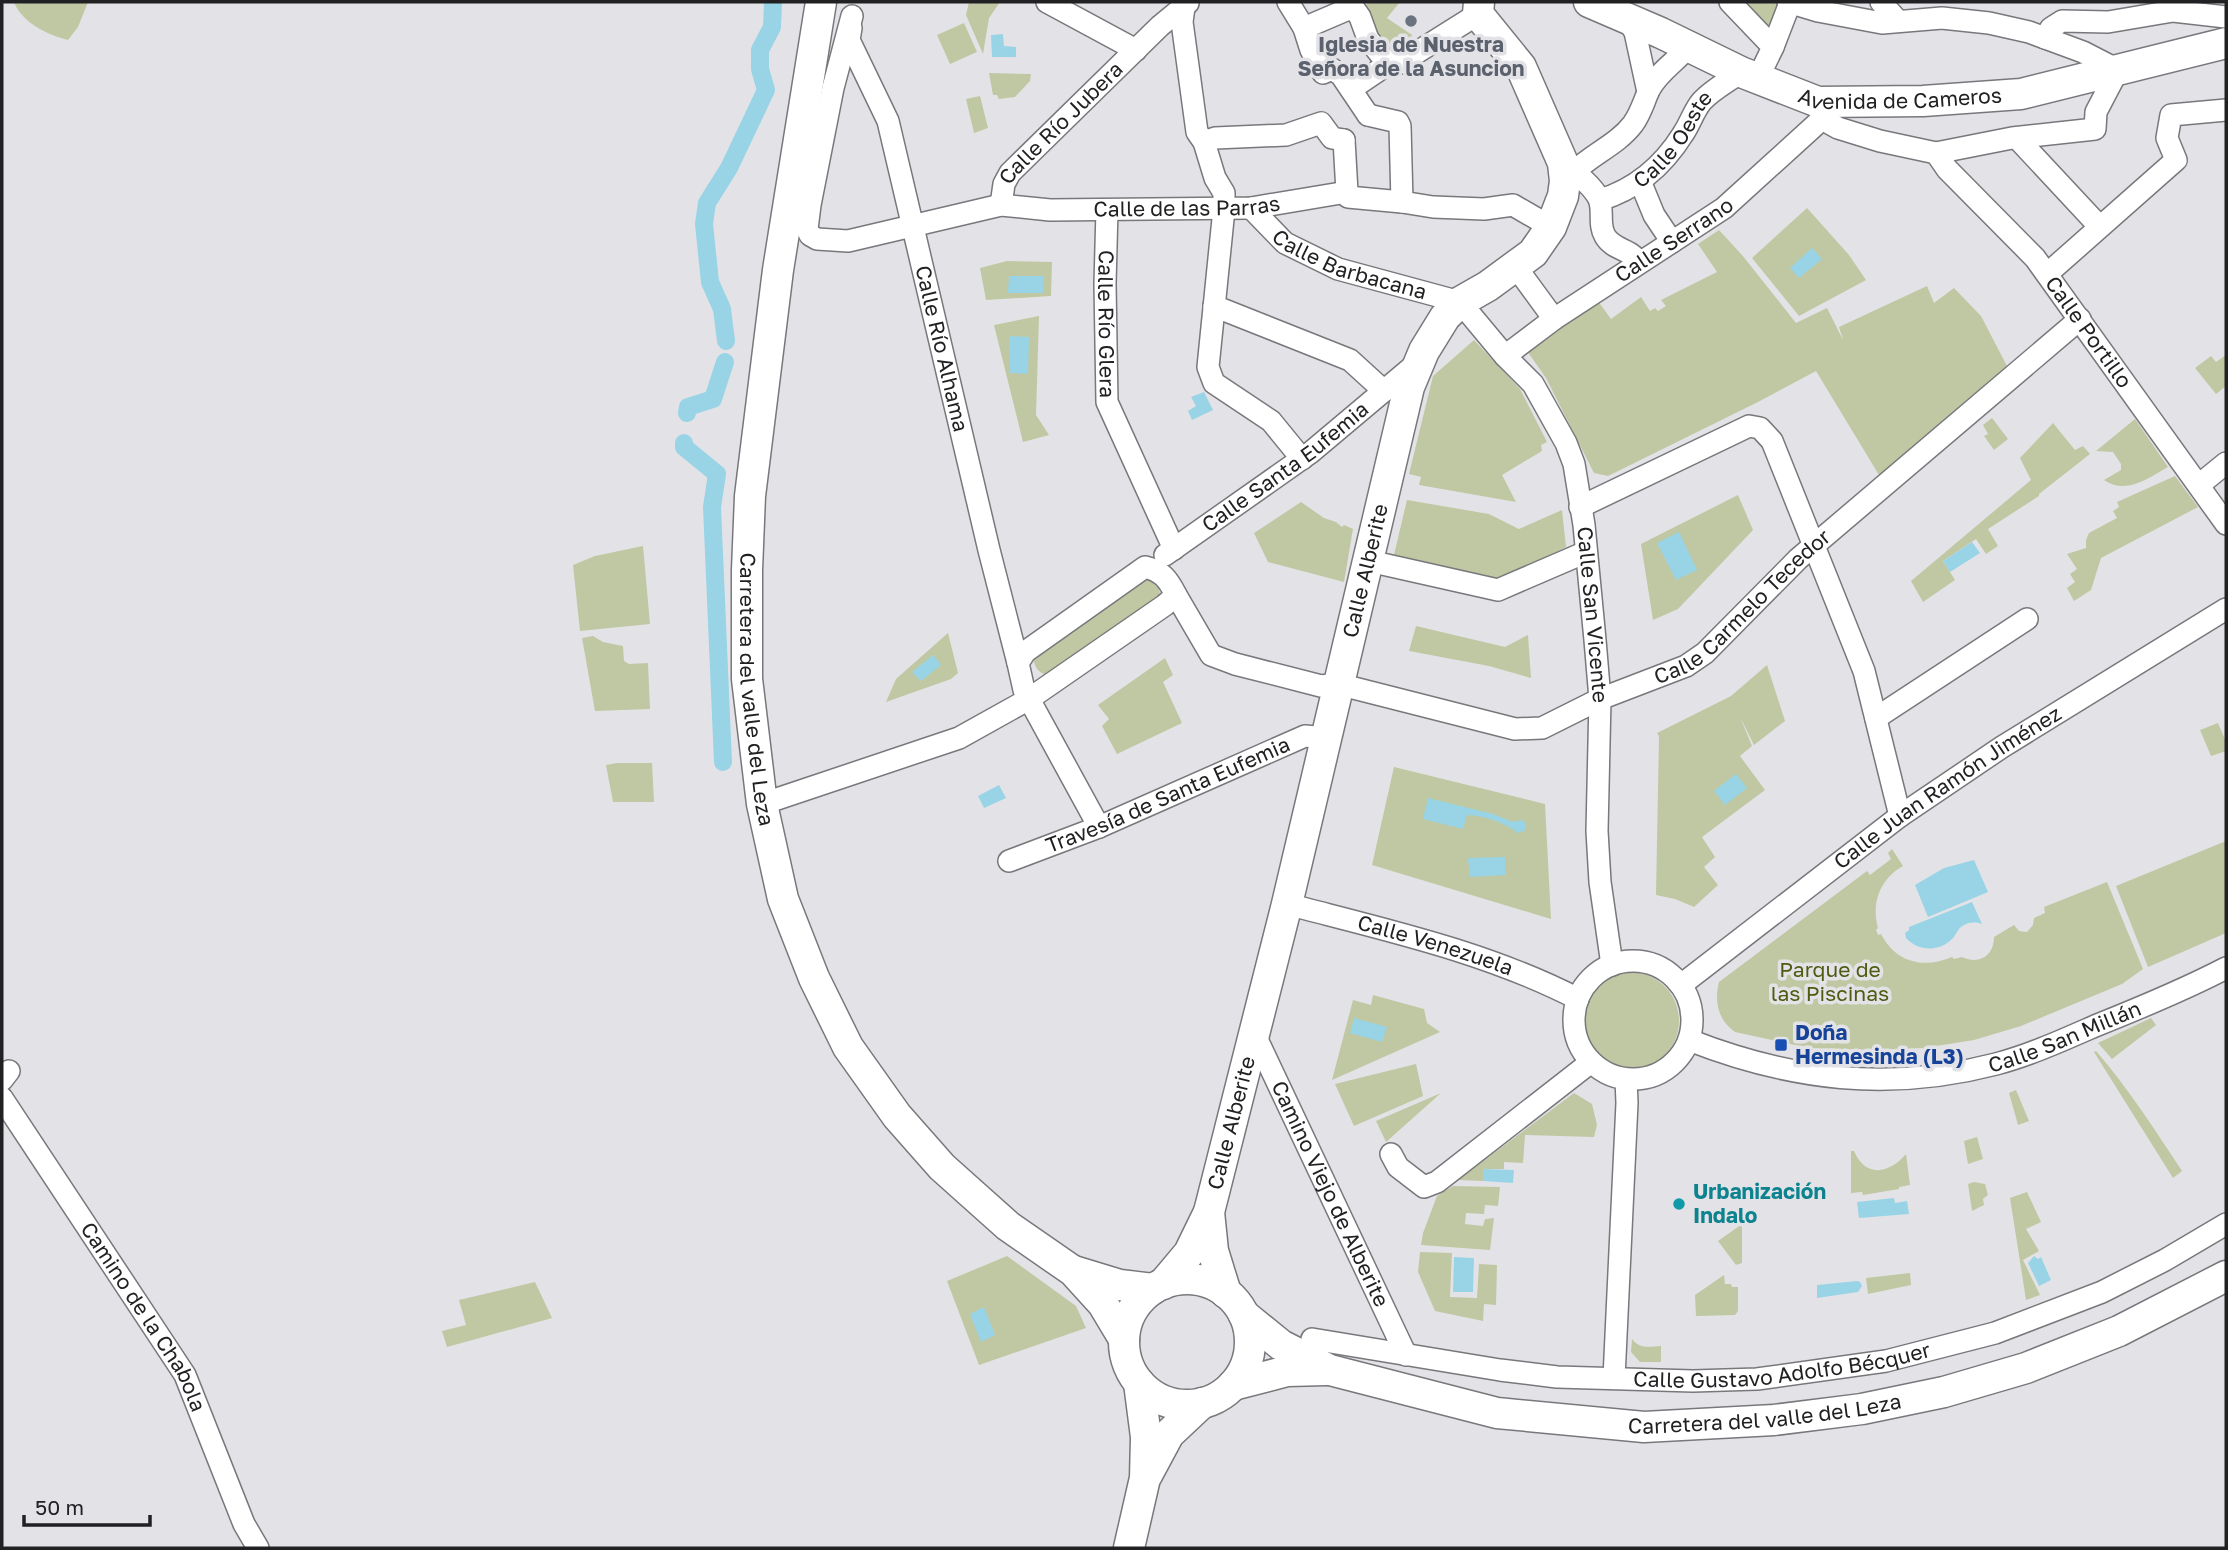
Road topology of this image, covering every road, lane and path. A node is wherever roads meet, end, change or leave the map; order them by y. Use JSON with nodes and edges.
{"nodes":[{"id":1,"x":821,"y":2,"type":"edge"},
{"id":2,"x":1047,"y":2,"type":"edge"},
{"id":3,"x":1288,"y":2,"type":"edge"},
{"id":4,"x":1730,"y":2,"type":"edge"},
{"id":5,"x":1881,"y":2,"type":"edge"},
{"id":6,"x":1796,"y":3,"type":"edge"},
{"id":7,"x":1187,"y":4,"type":"edge"},
{"id":8,"x":1355,"y":4,"type":"edge"},
{"id":9,"x":1478,"y":8,"type":"edge"},
{"id":10,"x":853,"y":9,"type":"edge"},
{"id":11,"x":1614,"y":9,"type":"edge"},
{"id":12,"x":2226,"y":17,"type":"edge"},
{"id":13,"x":1898,"y":21,"type":"junction"},
{"id":14,"x":1304,"y":28,"type":"junction"},
{"id":15,"x":2226,"y":43,"type":"edge"},
{"id":16,"x":2043,"y":44,"type":"junction"},
{"id":17,"x":1689,"y":46,"type":"junction"},
{"id":18,"x":1773,"y":47,"type":"junction"},
{"id":19,"x":1136,"y":50,"type":"junction"},
{"id":20,"x":2098,"y":59,"type":"junction"},
{"id":21,"x":1388,"y":64,"type":"junction"},
{"id":22,"x":1750,"y":75,"type":"junction"},
{"id":23,"x":1351,"y":89,"type":"junction"},
{"id":24,"x":1648,"y":92,"type":"junction"},
{"id":25,"x":1820,"y":110,"type":"junction"},
{"id":26,"x":2226,"y":110,"type":"edge"},
{"id":27,"x":1368,"y":115,"type":"junction"},
{"id":28,"x":2017,"y":138,"type":"junction"},
{"id":29,"x":1344,"y":140,"type":"junction"},
{"id":30,"x":1204,"y":142,"type":"junction"},
{"id":31,"x":1936,"y":153,"type":"junction"},
{"id":32,"x":1568,"y":167,"type":"junction"},
{"id":33,"x":1640,"y":181,"type":"junction"},
{"id":34,"x":1347,"y":192,"type":"junction"},
{"id":35,"x":1600,"y":200,"type":"junction"},
{"id":36,"x":1402,"y":202,"type":"junction"},
{"id":37,"x":1001,"y":205,"type":"junction"},
{"id":38,"x":1251,"y":208,"type":"junction"},
{"id":39,"x":1224,"y":209,"type":"junction"},
{"id":40,"x":1107,"y":210,"type":"junction"},
{"id":41,"x":912,"y":226,"type":"junction"},
{"id":42,"x":2099,"y":226,"type":"junction"},
{"id":43,"x":1551,"y":227,"type":"junction"},
{"id":44,"x":1672,"y":242,"type":"junction"},
{"id":45,"x":1639,"y":262,"type":"junction"},
{"id":46,"x":1516,"y":267,"type":"junction"},
{"id":47,"x":2047,"y":274,"type":"junction"},
{"id":48,"x":1460,"y":302,"type":"junction"},
{"id":49,"x":1214,"y":306,"type":"junction"},
{"id":50,"x":1554,"y":319,"type":"junction"},
{"id":51,"x":2080,"y":319,"type":"junction"},
{"id":52,"x":1505,"y":356,"type":"junction"},
{"id":53,"x":1420,"y":361,"type":"junction"},
{"id":54,"x":1384,"y":391,"type":"junction"},
{"id":55,"x":1302,"y":459,"type":"junction"},
{"id":56,"x":2226,"y":463,"type":"edge"},
{"id":57,"x":2199,"y":485,"type":"junction"},
{"id":58,"x":1580,"y":507,"type":"junction"},
{"id":59,"x":2226,"y":524,"type":"edge"},
{"id":60,"x":1815,"y":545,"type":"junction"},
{"id":61,"x":1170,"y":552,"type":"junction"},
{"id":62,"x":1586,"y":552,"type":"junction"},
{"id":63,"x":1369,"y":561,"type":"junction"},
{"id":64,"x":1145,"y":567,"type":"junction"},
{"id":65,"x":1172,"y":587,"type":"junction"},
{"id":66,"x":2226,"y":609,"type":"edge"},
{"id":67,"x":2027,"y":619,"type":"dead end"},
{"id":68,"x":1019,"y":670,"type":"junction"},
{"id":69,"x":1056,"y":681,"type":"junction"},
{"id":70,"x":1338,"y":684,"type":"junction"},
{"id":71,"x":1029,"y":699,"type":"junction"},
{"id":72,"x":1600,"y":699,"type":"junction"},
{"id":73,"x":1876,"y":718,"type":"junction"},
{"id":74,"x":1326,"y":738,"type":"junction"},
{"id":75,"x":762,"y":804,"type":"junction"},
{"id":76,"x":1900,"y":816,"type":"junction"},
{"id":77,"x":1099,"y":827,"type":"junction"},
{"id":78,"x":1009,"y":861,"type":"dead end"},
{"id":79,"x":1287,"y":904,"type":"junction"},
{"id":80,"x":1612,"y":965,"type":"junction"},
{"id":81,"x":2226,"y":968,"type":"edge"},
{"id":82,"x":1681,"y":985,"type":"junction"},
{"id":83,"x":1578,"y":999,"type":"junction"},
{"id":84,"x":1254,"y":1033,"type":"junction"},
{"id":85,"x":1689,"y":1040,"type":"junction"},
{"id":86,"x":1591,"y":1062,"type":"junction"},
{"id":87,"x":1626,"y":1079,"type":"junction"},
{"id":88,"x":2,"y":1098,"type":"edge"},
{"id":89,"x":1391,"y":1154,"type":"dead end"},
{"id":90,"x":1209,"y":1212,"type":"junction"},
{"id":91,"x":2226,"y":1224,"type":"edge"},
{"id":92,"x":2226,"y":1269,"type":"edge"},
{"id":93,"x":1073,"y":1271,"type":"junction"},
{"id":94,"x":2226,"y":1276,"type":"edge"},
{"id":95,"x":1158,"y":1287,"type":"junction"},
{"id":96,"x":2186,"y":1296,"type":"junction"},
{"id":97,"x":1235,"y":1304,"type":"junction"},
{"id":98,"x":1124,"y":1339,"type":"junction"},
{"id":99,"x":1312,"y":1339,"type":"dead end"},
{"id":100,"x":1406,"y":1355,"type":"junction"},
{"id":101,"x":1330,"y":1370,"type":"junction"},
{"id":102,"x":1614,"y":1378,"type":"junction"},
{"id":103,"x":1139,"y":1383,"type":"junction"},
{"id":104,"x":1233,"y":1385,"type":"junction"},
{"id":105,"x":1202,"y":1403,"type":"junction"},
{"id":106,"x":1145,"y":1478,"type":"junction"},
{"id":107,"x":258,"y":1548,"type":"edge"},
{"id":108,"x":1129,"y":1548,"type":"edge"}],
"edges":[{"from":1,"to":75,"type":"main road","name":"Carretera del valle del Leza"},
{"from":2,"to":19,"type":"street"},
{"from":3,"to":14,"type":"street"},
{"from":4,"to":18,"type":"street"},
{"from":5,"to":13,"type":"street"},
{"from":6,"to":13,"type":"street"},
{"from":6,"to":18,"type":"street"},
{"from":7,"to":19,"type":"street","name":"Calle Río Jubera"},
{"from":7,"to":30,"type":"street"},
{"from":8,"to":14,"type":"street"},
{"from":8,"to":21,"type":"street"},
{"from":9,"to":21,"type":"street"},
{"from":9,"to":32,"type":"main road","name":"Calle Alberite"},
{"from":10,"to":41,"type":"street","name":"Calle Río Alhama"},
{"from":10,"to":41,"type":"street","name":"Calle de las Parras"},
{"from":11,"to":17,"type":"main road","name":"Avenida de Cameros"},
{"from":11,"to":24,"type":"street"},
{"from":12,"to":16,"type":"street"},
{"from":13,"to":16,"type":"street"},
{"from":14,"to":23,"type":"street"},
{"from":15,"to":20,"type":"main road","name":"Avenida de Cameros"},
{"from":16,"to":20,"type":"street"},
{"from":17,"to":22,"type":"main road","name":"Avenida de Cameros"},
{"from":17,"to":24,"type":"street"},
{"from":18,"to":22,"type":"street"},
{"from":19,"to":37,"type":"street","name":"Calle Río Jubera"},
{"from":20,"to":25,"type":"main road","name":"Avenida de Cameros"},
{"from":20,"to":28,"type":"street"},
{"from":21,"to":23,"type":"street"},
{"from":22,"to":25,"type":"main road","name":"Avenida de Cameros"},
{"from":22,"to":33,"type":"street","name":"Calle Oeste"},
{"from":23,"to":27,"type":"street"},
{"from":24,"to":32,"type":"street"},
{"from":25,"to":31,"type":"street"},
{"from":25,"to":44,"type":"street","name":"Calle Serrano"},
{"from":26,"to":42,"type":"street"},
{"from":27,"to":29,"type":"street"},
{"from":27,"to":36,"type":"street"},
{"from":28,"to":31,"type":"street"},
{"from":28,"to":42,"type":"street"},
{"from":29,"to":30,"type":"street"},
{"from":29,"to":34,"type":"street"},
{"from":30,"to":39,"type":"street"},
{"from":31,"to":47,"type":"street","name":"Calle Portillo"},
{"from":32,"to":35,"type":"street"},
{"from":32,"to":43,"type":"main road","name":"Calle Alberite"},
{"from":33,"to":35,"type":"street","name":"Calle Oeste"},
{"from":33,"to":44,"type":"street"},
{"from":34,"to":36,"type":"street","name":"Calle de las Parras"},
{"from":34,"to":38,"type":"street","name":"Calle de las Parras"},
{"from":35,"to":45,"type":"street"},
{"from":36,"to":43,"type":"street","name":"Calle de las Parras"},
{"from":37,"to":40,"type":"street","name":"Calle de las Parras"},
{"from":37,"to":41,"type":"street","name":"Calle de las Parras"},
{"from":38,"to":39,"type":"street","name":"Calle de las Parras"},
{"from":38,"to":48,"type":"street","name":"Calle Barbacana"},
{"from":39,"to":40,"type":"street","name":"Calle de las Parras"},
{"from":39,"to":49,"type":"street"},
{"from":40,"to":61,"type":"street","name":"Calle Río Glera"},
{"from":41,"to":68,"type":"street","name":"Calle Río Alhama"},
{"from":42,"to":47,"type":"street"},
{"from":43,"to":46,"type":"main road","name":"Calle Alberite"},
{"from":44,"to":45,"type":"street","name":"Calle Serrano"},
{"from":45,"to":50,"type":"street","name":"Calle Serrano"},
{"from":46,"to":48,"type":"main road","name":"Calle Alberite"},
{"from":46,"to":50,"type":"street"},
{"from":47,"to":51,"type":"street","name":"Calle Portillo"},
{"from":48,"to":52,"type":"street","name":"Calle San Vicente"},
{"from":48,"to":53,"type":"main road","name":"Calle Alberite"},
{"from":49,"to":54,"type":"street"},
{"from":49,"to":55,"type":"street"},
{"from":50,"to":52,"type":"street","name":"Calle Serrano"},
{"from":51,"to":57,"type":"street","name":"Calle Portillo"},
{"from":51,"to":60,"type":"street","name":"Calle Carmelo Tecedor"},
{"from":52,"to":58,"type":"street","name":"Calle San Vicente"},
{"from":53,"to":54,"type":"street","name":"Calle Santa Eufemia"},
{"from":53,"to":63,"type":"main road","name":"Calle Alberite"},
{"from":54,"to":55,"type":"street","name":"Calle Santa Eufemia"},
{"from":55,"to":61,"type":"street","name":"Calle Santa Eufemia"},
{"from":56,"to":57,"type":"street"},
{"from":57,"to":59,"type":"street","name":"Calle Portillo"},
{"from":58,"to":60,"type":"street"},
{"from":58,"to":62,"type":"street","name":"Calle San Vicente"},
{"from":60,"to":72,"type":"street","name":"Calle Carmelo Tecedor"},
{"from":60,"to":73,"type":"street"},
{"from":61,"to":64,"type":"street","name":"Calle Santa Eufemia"},
{"from":61,"to":65,"type":"street","name":"Calle Río Glera"},
{"from":62,"to":63,"type":"street"},
{"from":62,"to":72,"type":"street","name":"Calle San Vicente"},
{"from":63,"to":70,"type":"main road","name":"Calle Alberite"},
{"from":64,"to":65,"type":"street"},
{"from":64,"to":68,"type":"street","name":"Calle Santa Eufemia"},
{"from":65,"to":69,"type":"street"},
{"from":65,"to":70,"type":"street","name":"Calle Carmelo Tecedor"},
{"from":66,"to":76,"type":"street","name":"Calle Juan Ramón Jiménez"},
{"from":67,"to":73,"type":"street"},
{"from":68,"to":69,"type":"street"},
{"from":68,"to":71,"type":"street"},
{"from":69,"to":71,"type":"street"},
{"from":70,"to":72,"type":"street","name":"Calle Carmelo Tecedor"},
{"from":70,"to":74,"type":"main road","name":"Calle Alberite"},
{"from":71,"to":75,"type":"street"},
{"from":71,"to":77,"type":"street"},
{"from":72,"to":80,"type":"street","name":"Calle San Vicente"},
{"from":73,"to":76,"type":"street"},
{"from":74,"to":77,"type":"street","name":"Travesía de Santa Eufemia"},
{"from":74,"to":79,"type":"main road","name":"Calle Alberite"},
{"from":75,"to":93,"type":"main road","name":"Carretera del valle del Leza"},
{"from":76,"to":82,"type":"street","name":"Calle Juan Ramón Jiménez"},
{"from":77,"to":78,"type":"street","name":"Travesía de Santa Eufemia"},
{"from":79,"to":83,"type":"street","name":"Calle Venezuela"},
{"from":79,"to":84,"type":"main road","name":"Calle Alberite"},
{"from":80,"to":82,"type":"street"},
{"from":80,"to":83,"type":"street"},
{"from":81,"to":85,"type":"street","name":"Calle San Millán"},
{"from":82,"to":85,"type":"street"},
{"from":83,"to":86,"type":"street"},
{"from":84,"to":90,"type":"main road","name":"Calle Alberite"},
{"from":84,"to":100,"type":"street","name":"Camino Viejo de Alberite"},
{"from":85,"to":87,"type":"street"},
{"from":86,"to":87,"type":"street"},
{"from":86,"to":89,"type":"street"},
{"from":87,"to":102,"type":"street"},
{"from":88,"to":107,"type":"street","name":"Camino de la Chabola"},
{"from":90,"to":95,"type":"main road","name":"Calle Alberite"},
{"from":90,"to":97,"type":"main road","name":"Calle Alberite"},
{"from":91,"to":102,"type":"street","name":"Calle Gustavo Adolfo Bécquer"},
{"from":92,"to":96,"type":"main road","name":"Carretera del valle del Leza"},
{"from":93,"to":95,"type":"main road","name":"Carretera del valle del Leza"},
{"from":93,"to":98,"type":"main road","name":"Carretera del valle del Leza"},
{"from":94,"to":96,"type":"main road","name":"Carretera del valle del Leza"},
{"from":95,"to":97,"type":"main road"},
{"from":95,"to":98,"type":"main road"},
{"from":96,"to":101,"type":"main road","name":"Carretera del valle del Leza"},
{"from":97,"to":101,"type":"main road","name":"Carretera del valle del Leza"},
{"from":97,"to":104,"type":"main road"},
{"from":98,"to":103,"type":"main road"},
{"from":99,"to":100,"type":"street","name":"Calle Gustavo Adolfo Bécquer"},
{"from":100,"to":102,"type":"street","name":"Calle Gustavo Adolfo Bécquer"},
{"from":101,"to":104,"type":"main road","name":"Carretera del valle del Leza"},
{"from":103,"to":105,"type":"main road"},
{"from":103,"to":106,"type":"main road"},
{"from":104,"to":105,"type":"main road"},
{"from":105,"to":106,"type":"main road"},
{"from":106,"to":108,"type":"main road"}]}
